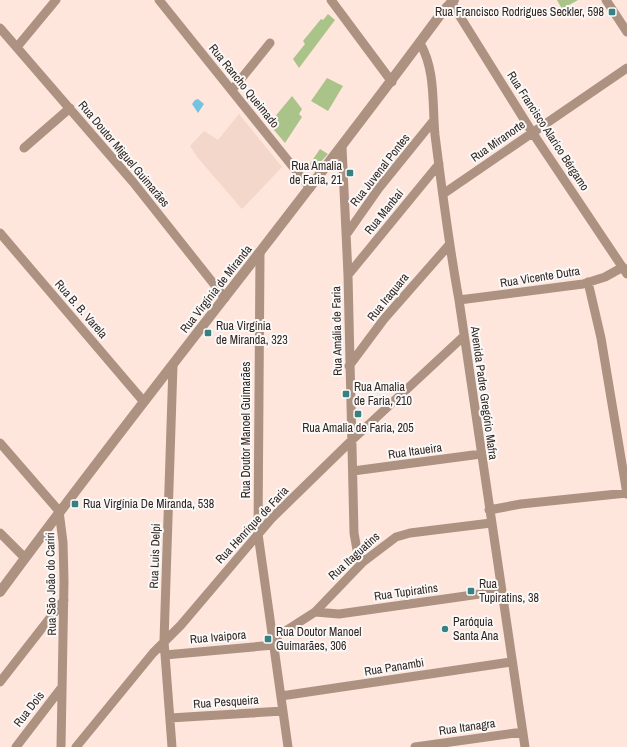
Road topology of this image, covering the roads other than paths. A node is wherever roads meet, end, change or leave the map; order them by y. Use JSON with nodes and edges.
{"nodes":[{"id":1,"x":56,"y":0,"type":"edge"},
{"id":2,"x":159,"y":0,"type":"edge"},
{"id":3,"x":331,"y":0,"type":"edge"},
{"id":4,"x":606,"y":0,"type":"edge"},
{"id":5,"x":452,"y":1,"type":"edge"},
{"id":6,"x":0,"y":28,"type":"edge"},
{"id":7,"x":627,"y":32,"type":"edge"},
{"id":8,"x":270,"y":43,"type":"dead end"},
{"id":9,"x":420,"y":43,"type":"junction"},
{"id":10,"x":17,"y":47,"type":"junction"},
{"id":11,"x":627,"y":68,"type":"edge"},
{"id":12,"x":392,"y":82,"type":"junction"},
{"id":13,"x":232,"y":90,"type":"junction"},
{"id":14,"x":70,"y":108,"type":"junction"},
{"id":15,"x":434,"y":120,"type":"junction"},
{"id":16,"x":532,"y":132,"type":"junction"},
{"id":17,"x":342,"y":147,"type":"junction"},
{"id":18,"x":24,"y":148,"type":"dead end"},
{"id":19,"x":439,"y":164,"type":"junction"},
{"id":20,"x":310,"y":188,"type":"junction"},
{"id":21,"x":443,"y":194,"type":"junction"},
{"id":22,"x":0,"y":233,"type":"edge"},
{"id":23,"x":346,"y":235,"type":"junction"},
{"id":24,"x":449,"y":245,"type":"junction"},
{"id":25,"x":260,"y":254,"type":"junction"},
{"id":26,"x":625,"y":270,"type":"edge"},
{"id":27,"x":348,"y":275,"type":"junction"},
{"id":28,"x":588,"y":282,"type":"junction"},
{"id":29,"x":225,"y":298,"type":"junction"},
{"id":30,"x":459,"y":300,"type":"junction"},
{"id":31,"x":464,"y":336,"type":"junction"},
{"id":32,"x":173,"y":365,"type":"junction"},
{"id":33,"x":349,"y":366,"type":"junction"},
{"id":34,"x":144,"y":402,"type":"junction"},
{"id":35,"x":351,"y":441,"type":"junction"},
{"id":36,"x":0,"y":443,"type":"edge"},
{"id":37,"x":481,"y":454,"type":"junction"},
{"id":38,"x":353,"y":471,"type":"junction"},
{"id":39,"x":627,"y":493,"type":"edge"},
{"id":40,"x":489,"y":510,"type":"junction"},
{"id":41,"x":59,"y":511,"type":"junction"},
{"id":42,"x":491,"y":523,"type":"junction"},
{"id":43,"x":0,"y":533,"type":"edge"},
{"id":44,"x":258,"y":534,"type":"junction"},
{"id":45,"x":25,"y":558,"type":"junction"},
{"id":46,"x":363,"y":562,"type":"junction"},
{"id":47,"x":501,"y":591,"type":"junction"},
{"id":48,"x":0,"y":592,"type":"edge"},
{"id":49,"x":64,"y":600,"type":"junction"},
{"id":50,"x":315,"y":612,"type":"junction"},
{"id":51,"x":164,"y":641,"type":"junction"},
{"id":52,"x":274,"y":642,"type":"junction"},
{"id":53,"x":165,"y":655,"type":"junction"},
{"id":54,"x":511,"y":662,"type":"junction"},
{"id":55,"x":0,"y":682,"type":"edge"},
{"id":56,"x":62,"y":687,"type":"junction"},
{"id":57,"x":281,"y":696,"type":"junction"},
{"id":58,"x":283,"y":711,"type":"junction"},
{"id":59,"x":170,"y":718,"type":"junction"},
{"id":60,"x":522,"y":732,"type":"junction"},
{"id":61,"x":16,"y":747,"type":"edge"},
{"id":62,"x":61,"y":747,"type":"edge"},
{"id":63,"x":76,"y":747,"type":"edge"},
{"id":64,"x":172,"y":747,"type":"edge"},
{"id":65,"x":288,"y":747,"type":"edge"},
{"id":66,"x":415,"y":747,"type":"edge"},
{"id":67,"x":525,"y":747,"type":"edge"}],
"edges":[{"from":1,"to":10,"type":"street"},
{"from":2,"to":13,"type":"street","name":"Rua Rancho Queimado"},
{"from":3,"to":12,"type":"street"},
{"from":4,"to":7,"type":"street"},
{"from":5,"to":9,"type":"street","name":"Rua Virgínia de Miranda"},
{"from":5,"to":16,"type":"street","name":"Rua Francisco Alarico Bérgamo"},
{"from":6,"to":10,"type":"street","name":"Rua Doutor Miguel Guimarães"},
{"from":8,"to":13,"type":"street"},
{"from":9,"to":12,"type":"street","name":"Rua Virgínia de Miranda"},
{"from":9,"to":15,"type":"street","name":"Avenida Padre Gregório Mafra"},
{"from":10,"to":14,"type":"street","name":"Rua Doutor Miguel Guimarães"},
{"from":11,"to":16,"type":"street","name":"Rua Miranorte"},
{"from":12,"to":17,"type":"street","name":"Rua Virgínia de Miranda"},
{"from":13,"to":20,"type":"street","name":"Rua Rancho Queimado"},
{"from":14,"to":18,"type":"street"},
{"from":14,"to":29,"type":"street","name":"Rua Doutor Miguel Guimarães"},
{"from":15,"to":19,"type":"street","name":"Avenida Padre Gregório Mafra"},
{"from":15,"to":23,"type":"street","name":"Rua Juvenal Pontes"},
{"from":16,"to":21,"type":"street","name":"Rua Miranorte"},
{"from":16,"to":26,"type":"street","name":"Rua Francisco Alarico Bérgamo"},
{"from":17,"to":20,"type":"street","name":"Rua Virgínia de Miranda"},
{"from":17,"to":23,"type":"street","name":"Rua Amália de Faria"},
{"from":19,"to":21,"type":"street","name":"Avenida Padre Gregório Mafra"},
{"from":19,"to":27,"type":"street","name":"Rua Manbaí"},
{"from":20,"to":25,"type":"street","name":"Rua Virgínia de Miranda"},
{"from":21,"to":24,"type":"street","name":"Avenida Padre Gregório Mafra"},
{"from":22,"to":34,"type":"street","name":"Rua B. B. Varela"},
{"from":23,"to":27,"type":"street","name":"Rua Amália de Faria"},
{"from":24,"to":30,"type":"street","name":"Avenida Padre Gregório Mafra"},
{"from":24,"to":33,"type":"street","name":"Rua Iraquara"},
{"from":25,"to":29,"type":"street","name":"Rua Virgínia de Miranda"},
{"from":25,"to":44,"type":"street","name":"Rua Doutor Manoel Guimarães"},
{"from":26,"to":28,"type":"street","name":"Rua Vicente Dutra"},
{"from":27,"to":33,"type":"street","name":"Rua Amália de Faria"},
{"from":28,"to":30,"type":"street","name":"Rua Vicente Dutra"},
{"from":28,"to":39,"type":"street"},
{"from":29,"to":32,"type":"street","name":"Rua Virgínia de Miranda"},
{"from":30,"to":31,"type":"street","name":"Avenida Padre Gregório Mafra"},
{"from":31,"to":35,"type":"street","name":"Rua Henrique de Faria"},
{"from":31,"to":37,"type":"street","name":"Avenida Padre Gregório Mafra"},
{"from":32,"to":34,"type":"street","name":"Rua Virgínia de Miranda"},
{"from":32,"to":51,"type":"street","name":"Rua Luis Delpi"},
{"from":33,"to":35,"type":"street","name":"Rua Amália de Faria"},
{"from":34,"to":41,"type":"street","name":"Rua Virgínia de Miranda"},
{"from":35,"to":38,"type":"street","name":"Rua Amália de Faria"},
{"from":35,"to":44,"type":"street","name":"Rua Henrique de Faria"},
{"from":36,"to":41,"type":"street"},
{"from":37,"to":38,"type":"street","name":"Rua Itaueira"},
{"from":37,"to":40,"type":"street","name":"Avenida Padre Gregório Mafra"},
{"from":38,"to":46,"type":"street","name":"Rua Amália de Faria"},
{"from":39,"to":40,"type":"street"},
{"from":40,"to":42,"type":"street","name":"Avenida Padre Gregório Mafra"},
{"from":41,"to":45,"type":"street","name":"Rua Virgínia de Miranda"},
{"from":41,"to":49,"type":"street","name":"Rua São João do Cariri"},
{"from":42,"to":46,"type":"street","name":"Rua Itaguatins"},
{"from":42,"to":47,"type":"street","name":"Avenida Padre Gregório Mafra"},
{"from":43,"to":45,"type":"street"},
{"from":44,"to":51,"type":"street","name":"Rua Henrique de Faria"},
{"from":44,"to":52,"type":"street","name":"Rua Doutor Manoel Guimarães"},
{"from":45,"to":48,"type":"street","name":"Rua Virgínia de Miranda"},
{"from":46,"to":50,"type":"street","name":"Rua Itaguatins"},
{"from":47,"to":50,"type":"street","name":"Rua Tupiratins"},
{"from":47,"to":54,"type":"street","name":"Avenida Padre Gregório Mafra"},
{"from":49,"to":55,"type":"street"},
{"from":49,"to":56,"type":"street","name":"Rua São João do Cariri"},
{"from":50,"to":52,"type":"street","name":"Rua Itaguatins"},
{"from":51,"to":53,"type":"street","name":"Rua Luis Delpi"},
{"from":51,"to":63,"type":"street","name":"Rua Henrique de Faria"},
{"from":52,"to":53,"type":"street","name":"Rua Ivaipora"},
{"from":52,"to":57,"type":"street","name":"Rua Doutor Manoel Guimarães"},
{"from":53,"to":59,"type":"street","name":"Rua Luis Delpi"},
{"from":54,"to":57,"type":"street","name":"Rua Panambi"},
{"from":54,"to":60,"type":"street","name":"Avenida Padre Gregório Mafra"},
{"from":56,"to":61,"type":"street","name":"Rua Dois"},
{"from":56,"to":62,"type":"street","name":"Rua São João do Cariri"},
{"from":57,"to":58,"type":"street","name":"Rua Doutor Manoel Guimarães"},
{"from":58,"to":59,"type":"street","name":"Rua Pesqueira"},
{"from":58,"to":65,"type":"street","name":"Rua Doutor Manoel Guimarães"},
{"from":59,"to":64,"type":"street","name":"Rua Luis Delpi"},
{"from":60,"to":66,"type":"street","name":"Rua Itanagra"},
{"from":60,"to":67,"type":"street","name":"Avenida Padre Gregório Mafra"}]}
